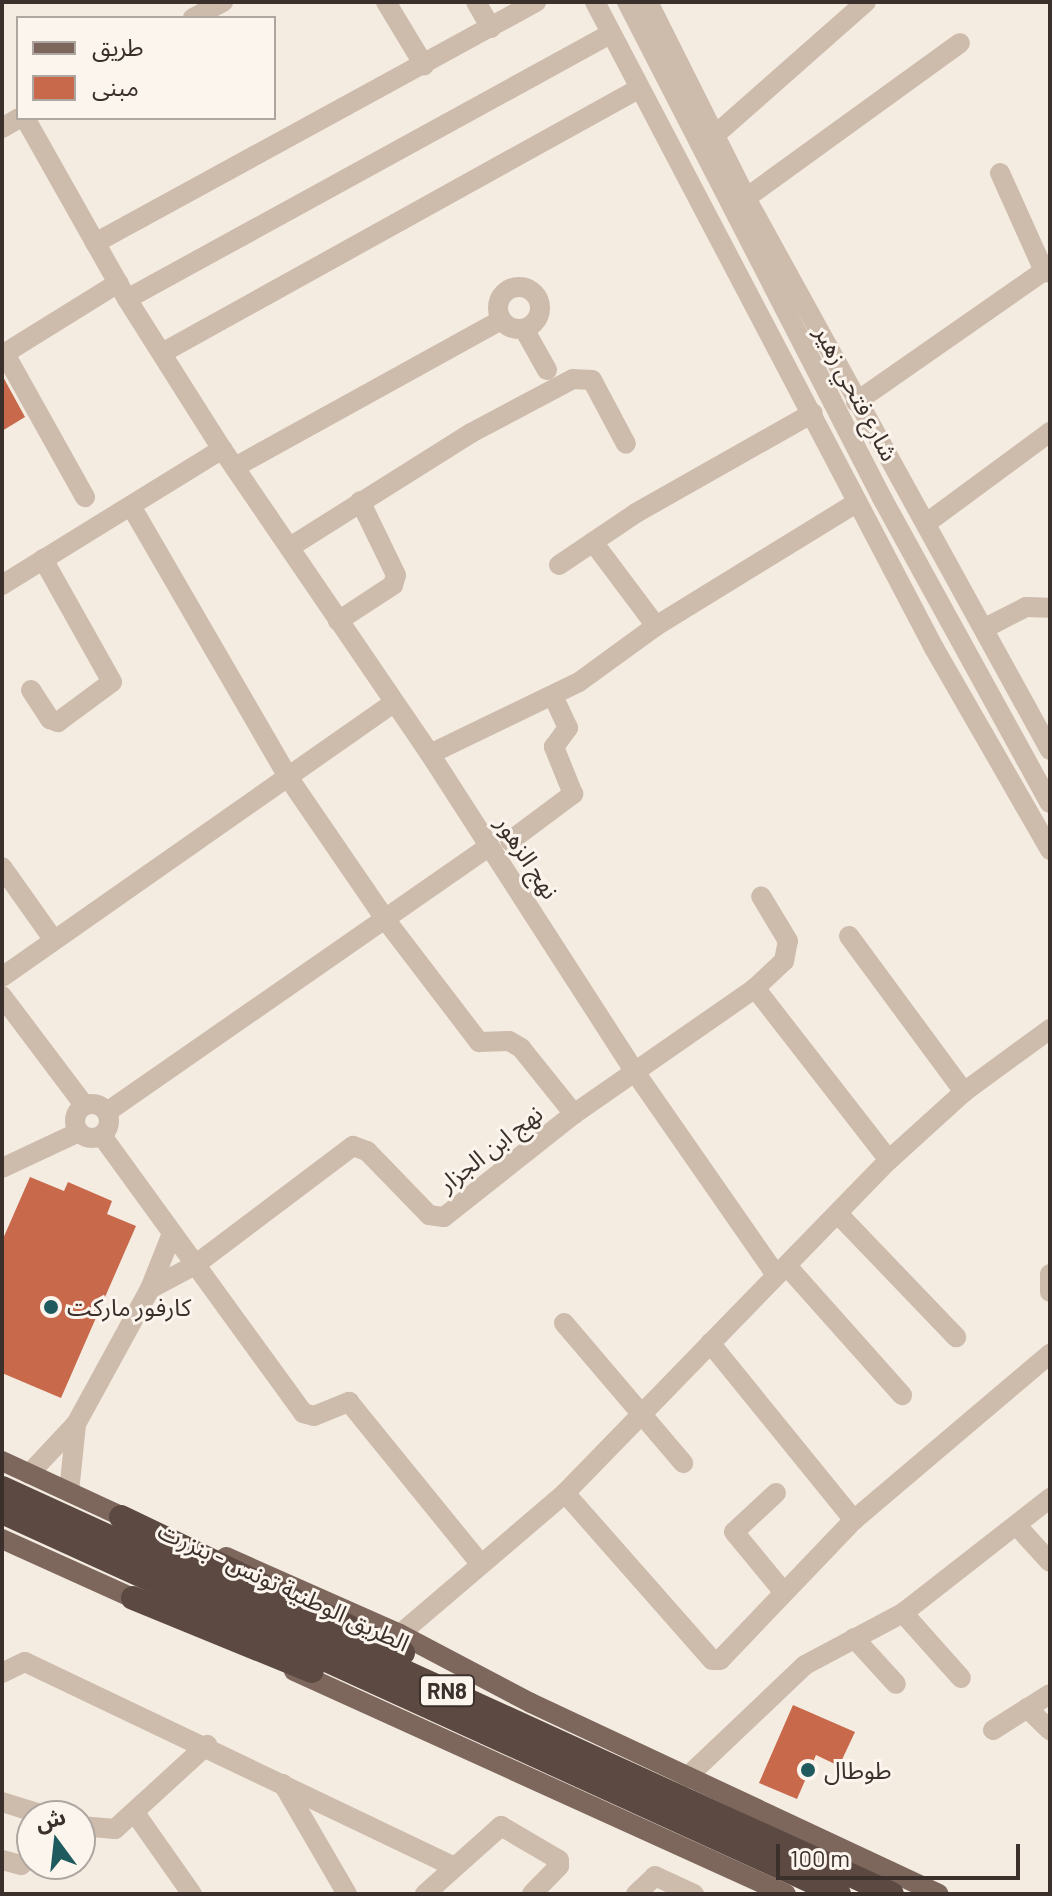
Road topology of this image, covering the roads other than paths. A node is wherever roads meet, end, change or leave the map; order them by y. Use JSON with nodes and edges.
{"nodes":[{"id":1,"x":386,"y":2,"type":"edge"},
{"id":2,"x":476,"y":2,"type":"edge"},
{"id":3,"x":536,"y":2,"type":"edge"},
{"id":4,"x":595,"y":2,"type":"edge"},
{"id":5,"x":627,"y":2,"type":"edge"},
{"id":6,"x":648,"y":2,"type":"edge"},
{"id":7,"x":866,"y":2,"type":"edge"},
{"id":8,"x":219,"y":3,"type":"edge"},
{"id":9,"x":196,"y":16,"type":"edge"},
{"id":10,"x":491,"y":28,"type":"junction"},
{"id":11,"x":610,"y":34,"type":"junction"},
{"id":12,"x":960,"y":43,"type":"dead end"},
{"id":13,"x":424,"y":65,"type":"junction"},
{"id":14,"x":638,"y":89,"type":"junction"},
{"id":15,"x":23,"y":120,"type":"edge"},
{"id":16,"x":715,"y":135,"type":"junction"},
{"id":17,"x":1000,"y":173,"type":"dead end"},
{"id":18,"x":746,"y":198,"type":"junction"},
{"id":19,"x":95,"y":243,"type":"junction"},
{"id":20,"x":1047,"y":272,"type":"edge"},
{"id":21,"x":123,"y":291,"type":"junction"},
{"id":22,"x":501,"y":320,"type":"junction"},
{"id":23,"x":524,"y":329,"type":"junction"},
{"id":24,"x":162,"y":353,"type":"junction"},
{"id":25,"x":4,"y":354,"type":"edge"},
{"id":26,"x":547,"y":370,"type":"dead end"},
{"id":27,"x":856,"y":402,"type":"junction"},
{"id":28,"x":813,"y":413,"type":"junction"},
{"id":29,"x":1050,"y":432,"type":"edge"},
{"id":30,"x":626,"y":444,"type":"dead end"},
{"id":31,"x":222,"y":449,"type":"junction"},
{"id":32,"x":235,"y":467,"type":"junction"},
{"id":33,"x":85,"y":497,"type":"dead end"},
{"id":34,"x":360,"y":501,"type":"junction"},
{"id":35,"x":856,"y":503,"type":"junction"},
{"id":36,"x":131,"y":506,"type":"junction"},
{"id":37,"x":928,"y":522,"type":"junction"},
{"id":38,"x":593,"y":542,"type":"junction"},
{"id":39,"x":290,"y":547,"type":"junction"},
{"id":40,"x":43,"y":559,"type":"junction"},
{"id":41,"x":559,"y":565,"type":"dead end"},
{"id":42,"x":2,"y":585,"type":"edge"},
{"id":43,"x":1050,"y":608,"type":"edge"},
{"id":44,"x":338,"y":621,"type":"junction"},
{"id":45,"x":656,"y":626,"type":"junction"},
{"id":46,"x":985,"y":628,"type":"junction"},
{"id":47,"x":31,"y":690,"type":"dead end"},
{"id":48,"x":553,"y":696,"type":"junction"},
{"id":49,"x":394,"y":703,"type":"junction"},
{"id":50,"x":1050,"y":750,"type":"edge"},
{"id":51,"x":430,"y":754,"type":"junction"},
{"id":52,"x":290,"y":780,"type":"junction"},
{"id":53,"x":1050,"y":803,"type":"edge"},
{"id":54,"x":500,"y":843,"type":"junction"},
{"id":55,"x":1050,"y":850,"type":"edge"},
{"id":56,"x":2,"y":867,"type":"edge"},
{"id":57,"x":9,"y":890,"type":"edge"},
{"id":58,"x":761,"y":896,"type":"dead end"},
{"id":59,"x":385,"y":919,"type":"junction"},
{"id":60,"x":849,"y":936,"type":"dead end"},
{"id":61,"x":53,"y":939,"type":"junction"},
{"id":62,"x":2,"y":977,"type":"edge"},
{"id":63,"x":755,"y":988,"type":"junction"},
{"id":64,"x":2,"y":996,"type":"edge"},
{"id":65,"x":1050,"y":1029,"type":"edge"},
{"id":66,"x":635,"y":1072,"type":"junction"},
{"id":67,"x":964,"y":1092,"type":"junction"},
{"id":68,"x":84,"y":1105,"type":"junction"},
{"id":69,"x":107,"y":1112,"type":"junction"},
{"id":70,"x":574,"y":1114,"type":"junction"},
{"id":71,"x":79,"y":1132,"type":"junction"},
{"id":72,"x":102,"y":1136,"type":"junction"},
{"id":73,"x":889,"y":1160,"type":"junction"},
{"id":74,"x":2,"y":1168,"type":"edge"},
{"id":75,"x":840,"y":1216,"type":"junction"},
{"id":76,"x":171,"y":1236,"type":"junction"},
{"id":77,"x":195,"y":1265,"type":"junction"},
{"id":78,"x":782,"y":1271,"type":"junction"},
{"id":79,"x":1050,"y":1274,"type":"edge"},
{"id":80,"x":150,"y":1289,"type":"junction"},
{"id":81,"x":1050,"y":1292,"type":"edge"},
{"id":82,"x":564,"y":1323,"type":"dead end"},
{"id":83,"x":956,"y":1337,"type":"dead end"},
{"id":84,"x":710,"y":1343,"type":"junction"},
{"id":85,"x":1050,"y":1354,"type":"edge"},
{"id":86,"x":902,"y":1395,"type":"dead end"},
{"id":87,"x":641,"y":1412,"type":"junction"},
{"id":88,"x":76,"y":1424,"type":"junction"},
{"id":89,"x":2,"y":1461,"type":"edge"},
{"id":90,"x":683,"y":1463,"type":"dead end"},
{"id":91,"x":29,"y":1474,"type":"junction"},
{"id":92,"x":2,"y":1488,"type":"edge"},
{"id":93,"x":69,"y":1492,"type":"junction"},
{"id":94,"x":565,"y":1493,"type":"junction"},
{"id":95,"x":776,"y":1493,"type":"dead end"},
{"id":96,"x":1050,"y":1498,"type":"edge"},
{"id":97,"x":2,"y":1512,"type":"edge"},
{"id":98,"x":121,"y":1517,"type":"junction"},
{"id":99,"x":854,"y":1520,"type":"junction"},
{"id":100,"x":1018,"y":1527,"type":"junction"},
{"id":101,"x":2,"y":1539,"type":"edge"},
{"id":102,"x":479,"y":1562,"type":"junction"},
{"id":103,"x":1050,"y":1562,"type":"edge"},
{"id":104,"x":782,"y":1590,"type":"junction"},
{"id":105,"x":133,"y":1598,"type":"junction"},
{"id":106,"x":903,"y":1613,"type":"junction"},
{"id":107,"x":400,"y":1634,"type":"junction"},
{"id":108,"x":854,"y":1638,"type":"junction"},
{"id":109,"x":2,"y":1673,"type":"edge"},
{"id":110,"x":961,"y":1678,"type":"dead end"},
{"id":111,"x":896,"y":1684,"type":"dead end"},
{"id":112,"x":1050,"y":1694,"type":"edge"},
{"id":113,"x":1027,"y":1708,"type":"junction"},
{"id":114,"x":993,"y":1730,"type":"dead end"},
{"id":115,"x":1050,"y":1730,"type":"edge"},
{"id":116,"x":207,"y":1745,"type":"junction"},
{"id":117,"x":576,"y":1750,"type":"junction"},
{"id":118,"x":686,"y":1778,"type":"junction"},
{"id":119,"x":282,"y":1783,"type":"junction"},
{"id":120,"x":649,"y":1809,"type":"junction"},
{"id":121,"x":135,"y":1813,"type":"junction"},
{"id":122,"x":96,"y":1829,"type":"edge"},
{"id":123,"x":455,"y":1867,"type":"junction"},
{"id":124,"x":762,"y":1889,"type":"edge"},
{"id":125,"x":192,"y":1894,"type":"edge"},
{"id":126,"x":347,"y":1894,"type":"edge"},
{"id":127,"x":425,"y":1894,"type":"edge"},
{"id":128,"x":532,"y":1894,"type":"edge"},
{"id":129,"x":636,"y":1894,"type":"edge"},
{"id":130,"x":694,"y":1894,"type":"edge"},
{"id":131,"x":786,"y":1894,"type":"edge"},
{"id":132,"x":839,"y":1894,"type":"edge"},
{"id":133,"x":892,"y":1894,"type":"edge"},
{"id":134,"x":938,"y":1894,"type":"edge"}],
"edges":[{"from":1,"to":13,"type":"street"},
{"from":2,"to":10,"type":"street"},
{"from":3,"to":10,"type":"street"},
{"from":4,"to":11,"type":"street"},
{"from":5,"to":53,"type":"street","name":"شارع فتحي زهير"},
{"from":6,"to":16,"type":"street","name":"شارع فتحي زهير"},
{"from":7,"to":16,"type":"street"},
{"from":8,"to":9,"type":"street"},
{"from":10,"to":13,"type":"street"},
{"from":11,"to":14,"type":"street"},
{"from":11,"to":21,"type":"street"},
{"from":12,"to":18,"type":"street"},
{"from":13,"to":19,"type":"street"},
{"from":14,"to":24,"type":"street"},
{"from":14,"to":28,"type":"street"},
{"from":15,"to":19,"type":"street","name":"نهج الزهور"},
{"from":16,"to":18,"type":"street","name":"شارع فتحي زهير"},
{"from":17,"to":20,"type":"street"},
{"from":18,"to":27,"type":"street","name":"شارع فتحي زهير"},
{"from":19,"to":21,"type":"street","name":"نهج الزهور"},
{"from":20,"to":27,"type":"street"},
{"from":21,"to":24,"type":"street","name":"نهج الزهور"},
{"from":21,"to":25,"type":"street"},
{"from":22,"to":23,"type":"street"},
{"from":22,"to":23,"type":"street"},
{"from":22,"to":32,"type":"street"},
{"from":23,"to":26,"type":"street"},
{"from":24,"to":31,"type":"street","name":"نهج الزهور"},
{"from":25,"to":33,"type":"street"},
{"from":27,"to":37,"type":"street","name":"شارع فتحي زهير"},
{"from":28,"to":35,"type":"street"},
{"from":28,"to":38,"type":"street"},
{"from":29,"to":37,"type":"street"},
{"from":30,"to":34,"type":"street"},
{"from":31,"to":32,"type":"street","name":"نهج الزهور"},
{"from":31,"to":36,"type":"street"},
{"from":32,"to":39,"type":"street","name":"نهج الزهور"},
{"from":34,"to":39,"type":"street"},
{"from":34,"to":44,"type":"street"},
{"from":35,"to":45,"type":"street"},
{"from":35,"to":55,"type":"street"},
{"from":36,"to":40,"type":"street"},
{"from":36,"to":52,"type":"street"},
{"from":37,"to":46,"type":"street","name":"شارع فتحي زهير"},
{"from":38,"to":41,"type":"street"},
{"from":38,"to":45,"type":"street"},
{"from":39,"to":44,"type":"street","name":"نهج الزهور"},
{"from":40,"to":42,"type":"street"},
{"from":40,"to":47,"type":"street"},
{"from":43,"to":46,"type":"street"},
{"from":44,"to":49,"type":"street","name":"نهج الزهور"},
{"from":45,"to":48,"type":"street"},
{"from":46,"to":50,"type":"street","name":"شارع فتحي زهير"},
{"from":48,"to":51,"type":"street"},
{"from":48,"to":54,"type":"street"},
{"from":49,"to":51,"type":"street","name":"نهج الزهور"},
{"from":49,"to":52,"type":"street"},
{"from":51,"to":54,"type":"street","name":"نهج الزهور"},
{"from":52,"to":59,"type":"street"},
{"from":52,"to":61,"type":"street"},
{"from":54,"to":59,"type":"street"},
{"from":54,"to":66,"type":"street","name":"نهج الزهور"},
{"from":56,"to":57,"type":"street"},
{"from":57,"to":61,"type":"street"},
{"from":58,"to":63,"type":"street","name":"نهج ابن الجزار"},
{"from":59,"to":69,"type":"street"},
{"from":59,"to":70,"type":"street"},
{"from":60,"to":67,"type":"street"},
{"from":61,"to":62,"type":"street"},
{"from":63,"to":66,"type":"street","name":"نهج ابن الجزار"},
{"from":63,"to":73,"type":"street"},
{"from":64,"to":68,"type":"street"},
{"from":65,"to":67,"type":"street"},
{"from":66,"to":70,"type":"street","name":"نهج ابن الجزار"},
{"from":66,"to":78,"type":"street","name":"نهج الزهور"},
{"from":67,"to":73,"type":"street"},
{"from":68,"to":69,"type":"street"},
{"from":68,"to":71,"type":"street"},
{"from":69,"to":72,"type":"street"},
{"from":70,"to":77,"type":"street","name":"نهج ابن الجزار"},
{"from":71,"to":72,"type":"street"},
{"from":71,"to":74,"type":"street"},
{"from":72,"to":76,"type":"street"},
{"from":73,"to":75,"type":"street"},
{"from":75,"to":78,"type":"street"},
{"from":75,"to":83,"type":"street"},
{"from":76,"to":77,"type":"street"},
{"from":76,"to":80,"type":"street"},
{"from":77,"to":80,"type":"street"},
{"from":77,"to":102,"type":"street"},
{"from":78,"to":84,"type":"street"},
{"from":78,"to":86,"type":"street","name":"نهج الزهور"},
{"from":79,"to":81,"type":"street"},
{"from":80,"to":88,"type":"street"},
{"from":82,"to":87,"type":"street"},
{"from":84,"to":87,"type":"street"},
{"from":84,"to":99,"type":"street"},
{"from":85,"to":99,"type":"street"},
{"from":87,"to":90,"type":"street"},
{"from":87,"to":94,"type":"street"},
{"from":88,"to":91,"type":"street"},
{"from":88,"to":93,"type":"street"},
{"from":89,"to":91,"type":"main road"},
{"from":91,"to":93,"type":"main road"},
{"from":92,"to":117,"type":"highway","name":"الطريق الوطنية تونس - بنزرت","number":"RN8"},
{"from":93,"to":98,"type":"main road"},
{"from":94,"to":102,"type":"street"},
{"from":94,"to":104,"type":"street"},
{"from":95,"to":104,"type":"street"},
{"from":96,"to":100,"type":"street"},
{"from":97,"to":120,"type":"highway","name":"الطريق الوطنية تونس - بنزرت","number":"RN8"},
{"from":98,"to":107,"type":"main road"},
{"from":98,"to":117,"type":"highway"},
{"from":99,"to":104,"type":"street"},
{"from":100,"to":103,"type":"street"},
{"from":100,"to":106,"type":"street"},
{"from":101,"to":105,"type":"main road"},
{"from":102,"to":107,"type":"street"},
{"from":105,"to":120,"type":"highway"},
{"from":105,"to":124,"type":"main road"},
{"from":106,"to":108,"type":"street"},
{"from":106,"to":110,"type":"street"},
{"from":107,"to":118,"type":"main road"},
{"from":108,"to":111,"type":"street"},
{"from":108,"to":118,"type":"street"},
{"from":109,"to":116,"type":"street"},
{"from":112,"to":113,"type":"street"},
{"from":113,"to":114,"type":"street"},
{"from":113,"to":115,"type":"street"},
{"from":116,"to":119,"type":"street"},
{"from":116,"to":121,"type":"street"},
{"from":117,"to":133,"type":"highway","name":"الطريق الوطنية تونس - بنزرت","number":"RN8"},
{"from":118,"to":134,"type":"main road"},
{"from":119,"to":123,"type":"street"},
{"from":119,"to":126,"type":"street"},
{"from":120,"to":132,"type":"highway","name":"الطريق الوطنية تونس - بنزرت","number":"RN8"},
{"from":121,"to":122,"type":"street"},
{"from":121,"to":125,"type":"street"},
{"from":123,"to":127,"type":"street"},
{"from":123,"to":128,"type":"street"},
{"from":124,"to":131,"type":"main road"},
{"from":129,"to":130,"type":"street"}]}
